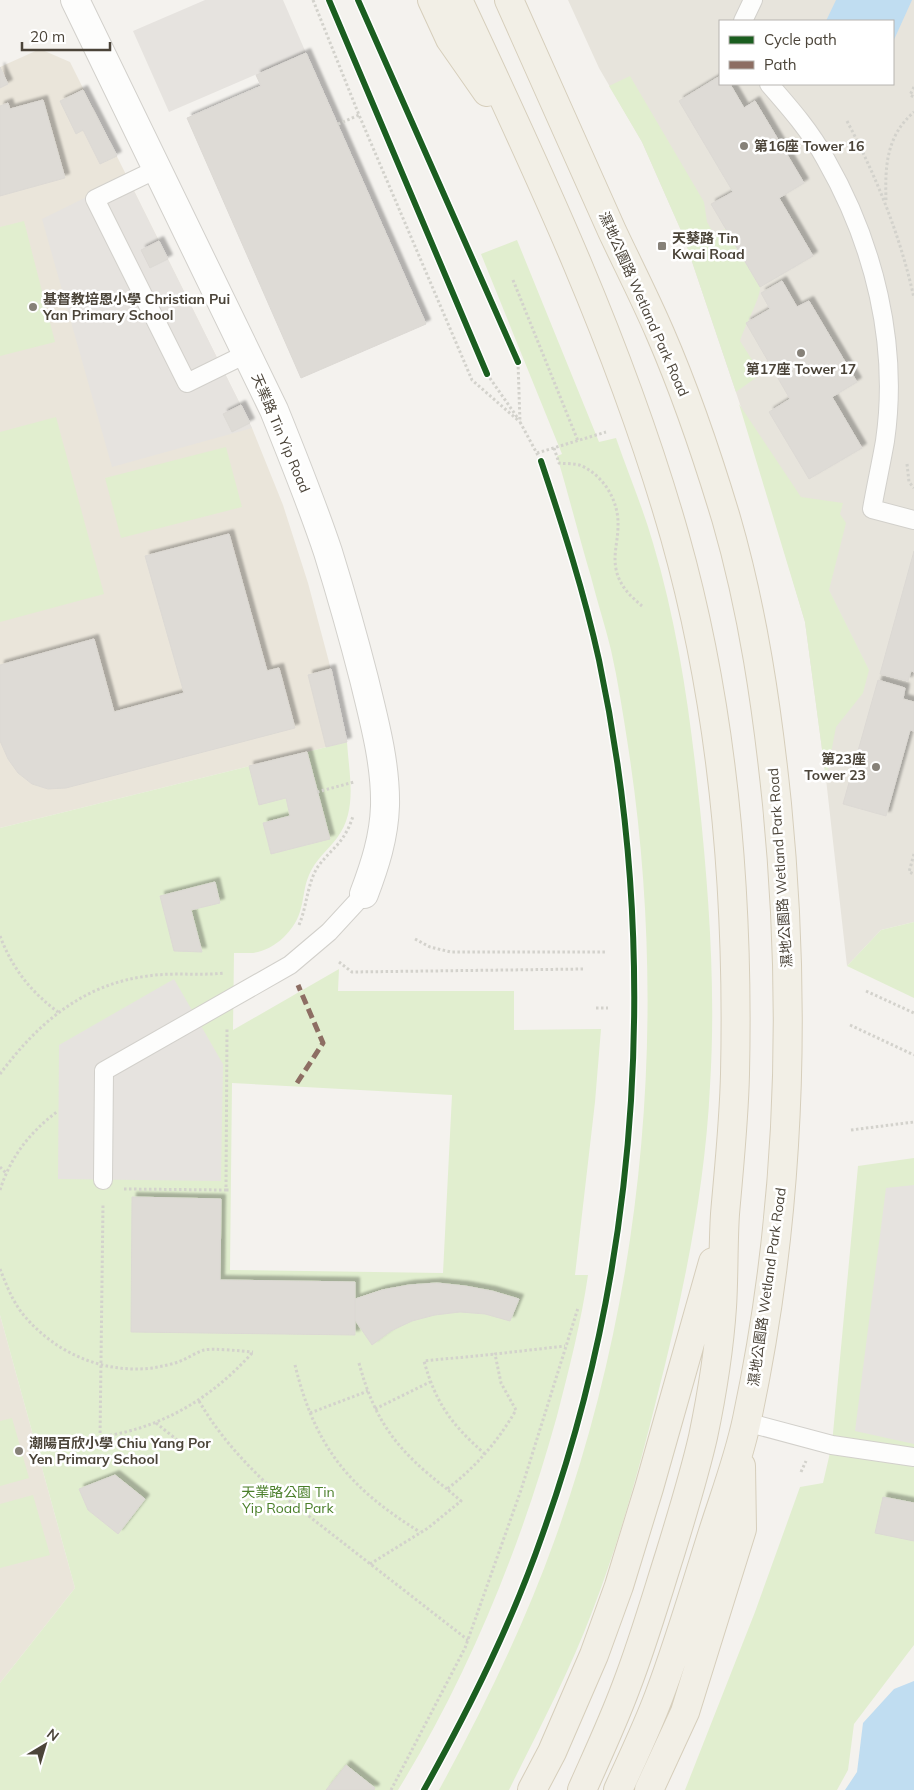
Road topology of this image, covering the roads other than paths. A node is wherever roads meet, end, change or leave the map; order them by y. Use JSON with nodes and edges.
{"nodes":[{"id":1,"x":75,"y":0,"type":"edge"},
{"id":2,"x":432,"y":0,"type":"edge"},
{"id":3,"x":458,"y":0,"type":"edge"},
{"id":4,"x":509,"y":0,"type":"edge"},
{"id":5,"x":753,"y":0,"type":"edge"},
{"id":6,"x":743,"y":20,"type":"edge"},
{"id":7,"x":770,"y":85,"type":"edge"},
{"id":8,"x":535,"y":164,"type":"junction"},
{"id":9,"x":157,"y":169,"type":"junction"},
{"id":10,"x":246,"y":354,"type":"junction"},
{"id":11,"x":914,"y":520,"type":"edge"},
{"id":12,"x":364,"y":894,"type":"joint"},
{"id":13,"x":103,"y":1184,"type":"road end"},
{"id":14,"x":725,"y":1220,"type":"junction"},
{"id":15,"x":744,"y":1434,"type":"junction"},
{"id":16,"x":914,"y":1457,"type":"edge"},
{"id":17,"x":532,"y":1790,"type":"edge"},
{"id":18,"x":582,"y":1790,"type":"edge"},
{"id":19,"x":618,"y":1790,"type":"edge"},
{"id":20,"x":649,"y":1790,"type":"edge"}],
"edges":[{"from":1,"to":9,"type":"street","name":"天業路 Tin Yip Road"},
{"from":2,"to":8,"type":"main road"},
{"from":3,"to":8,"type":"main road"},
{"from":4,"to":15,"type":"main road","name":"濕地公園路 Wetland Park Road"},
{"from":5,"to":6,"type":"lane"},
{"from":7,"to":11,"type":"lane"},
{"from":8,"to":14,"type":"main road"},
{"from":9,"to":10,"type":"street","name":"天業路 Tin Yip Road"},
{"from":9,"to":10,"type":"lane"},
{"from":10,"to":12,"type":"street","name":"天業路 Tin Yip Road"},
{"from":12,"to":13,"type":"lane"},
{"from":14,"to":17,"type":"main road"},
{"from":14,"to":18,"type":"main road"},
{"from":15,"to":16,"type":"lane"},
{"from":15,"to":19,"type":"main road","name":"濕地公園路 Wetland Park Road"},
{"from":15,"to":20,"type":"main road"}]}
